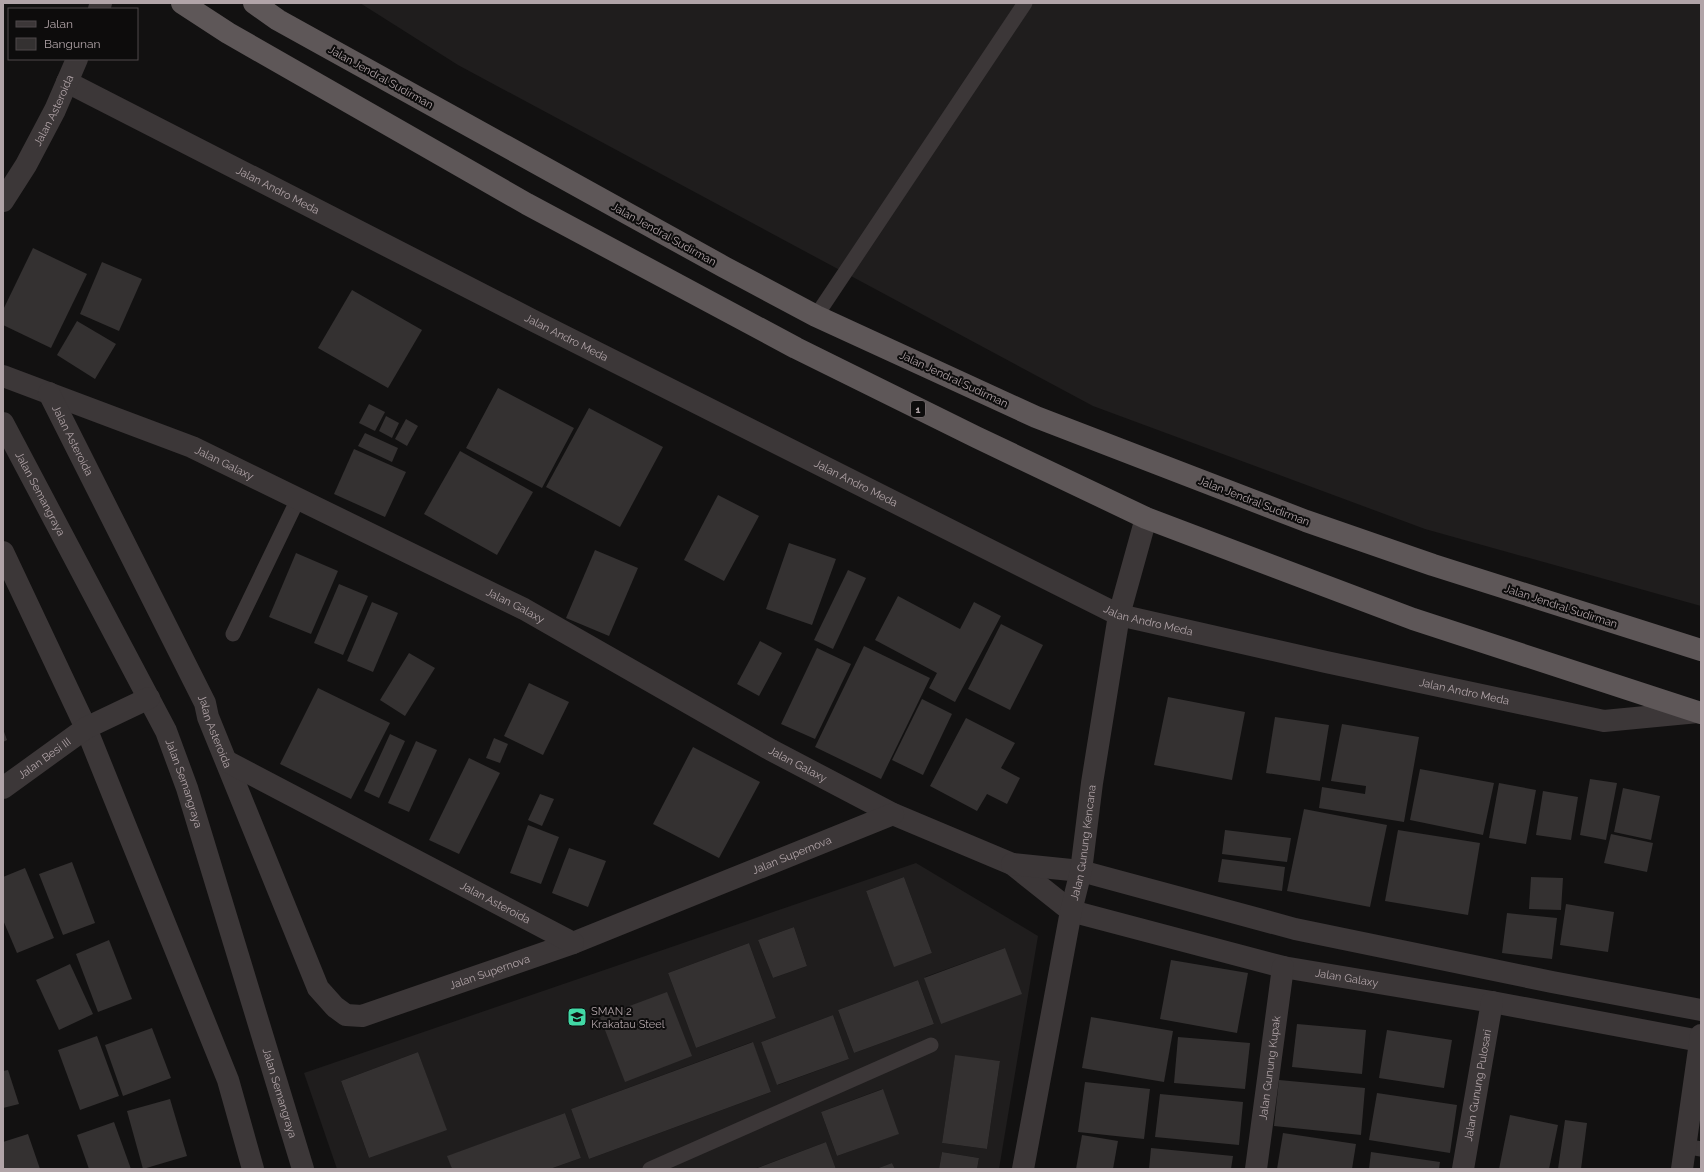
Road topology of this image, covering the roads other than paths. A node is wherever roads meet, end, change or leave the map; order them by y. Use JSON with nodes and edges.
{"nodes":[{"id":1,"x":182,"y":3,"type":"edge"},
{"id":2,"x":254,"y":3,"type":"edge"},
{"id":3,"x":1024,"y":3,"type":"edge"},
{"id":4,"x":77,"y":60,"type":"edge"},
{"id":5,"x":67,"y":82,"type":"junction"},
{"id":6,"x":3,"y":201,"type":"edge"},
{"id":7,"x":816,"y":316,"type":"junction"},
{"id":8,"x":4,"y":376,"type":"edge"},
{"id":9,"x":49,"y":393,"type":"junction"},
{"id":10,"x":3,"y":423,"type":"edge"},
{"id":11,"x":298,"y":498,"type":"junction"},
{"id":12,"x":1146,"y":518,"type":"junction"},
{"id":13,"x":3,"y":552,"type":"edge"},
{"id":14,"x":1119,"y":615,"type":"junction"},
{"id":15,"x":233,"y":634,"type":"dead end"},
{"id":16,"x":1701,"y":650,"type":"edge"},
{"id":17,"x":149,"y":698,"type":"junction"},
{"id":18,"x":1700,"y":713,"type":"edge"},
{"id":19,"x":86,"y":728,"type":"junction"},
{"id":20,"x":228,"y":762,"type":"junction"},
{"id":21,"x":3,"y":788,"type":"edge"},
{"id":22,"x":893,"y":814,"type":"junction"},
{"id":23,"x":1012,"y":864,"type":"junction"},
{"id":24,"x":1081,"y":871,"type":"junction"},
{"id":25,"x":1071,"y":911,"type":"junction"},
{"id":26,"x":573,"y":944,"type":"junction"},
{"id":27,"x":1283,"y":966,"type":"junction"},
{"id":28,"x":1492,"y":1002,"type":"junction"},
{"id":29,"x":1701,"y":1010,"type":"edge"},
{"id":30,"x":1700,"y":1038,"type":"edge"},
{"id":31,"x":931,"y":1045,"type":"dead end"},
{"id":32,"x":1692,"y":1147,"type":"edge"},
{"id":33,"x":253,"y":1169,"type":"edge"},
{"id":34,"x":303,"y":1169,"type":"edge"},
{"id":35,"x":650,"y":1169,"type":"edge"},
{"id":36,"x":1023,"y":1169,"type":"edge"},
{"id":37,"x":1256,"y":1169,"type":"edge"},
{"id":38,"x":1463,"y":1169,"type":"edge"},
{"id":39,"x":1682,"y":1169,"type":"edge"}],
"edges":[{"from":1,"to":12,"type":"highway","number":"1"},
{"from":2,"to":7,"type":"highway","name":"Jalan Jendral Sudirman"},
{"from":3,"to":7,"type":"lane"},
{"from":4,"to":5,"type":"street","name":"Jalan Asteroida"},
{"from":5,"to":6,"type":"street","name":"Jalan Asteroida"},
{"from":5,"to":14,"type":"street","name":"Jalan Andro Meda"},
{"from":7,"to":16,"type":"highway","name":"Jalan Jendral Sudirman"},
{"from":8,"to":9,"type":"street","name":"Jalan Galaxy"},
{"from":9,"to":11,"type":"street","name":"Jalan Galaxy"},
{"from":9,"to":20,"type":"street","name":"Jalan Asteroida"},
{"from":10,"to":17,"type":"street","name":"Jalan Semangraya"},
{"from":11,"to":15,"type":"lane"},
{"from":11,"to":22,"type":"street","name":"Jalan Galaxy"},
{"from":12,"to":14,"type":"street","name":"Jalan Gunung Kencana"},
{"from":12,"to":18,"type":"highway","number":"1"},
{"from":13,"to":19,"type":"street"},
{"from":14,"to":18,"type":"street","name":"Jalan Andro Meda"},
{"from":14,"to":24,"type":"street","name":"Jalan Gunung Kencana"},
{"from":17,"to":19,"type":"street","name":"Jalan Besi III"},
{"from":17,"to":34,"type":"street","name":"Jalan Semangraya"},
{"from":19,"to":21,"type":"street","name":"Jalan Besi III"},
{"from":19,"to":33,"type":"street"},
{"from":20,"to":26,"type":"street","name":"Jalan Asteroida"},
{"from":20,"to":26,"type":"street","name":"Jalan Supernova"},
{"from":22,"to":23,"type":"street","name":"Jalan Galaxy"},
{"from":22,"to":26,"type":"street","name":"Jalan Supernova"},
{"from":23,"to":24,"type":"street","name":"Jalan Galaxy"},
{"from":23,"to":25,"type":"street","name":"Jalan Galaxy"},
{"from":24,"to":25,"type":"street","name":"Jalan Gunung Kencana"},
{"from":24,"to":29,"type":"street","name":"Jalan Galaxy"},
{"from":25,"to":27,"type":"street","name":"Jalan Galaxy"},
{"from":25,"to":36,"type":"street","name":"Jalan Gunung Kencana"},
{"from":27,"to":28,"type":"street","name":"Jalan Galaxy"},
{"from":27,"to":37,"type":"street","name":"Jalan Gunung Kupak"},
{"from":28,"to":30,"type":"street","name":"Jalan Galaxy"},
{"from":28,"to":38,"type":"street","name":"Jalan Gunung Pulosari"},
{"from":30,"to":32,"type":"street"},
{"from":31,"to":35,"type":"lane"},
{"from":32,"to":39,"type":"street"}]}
